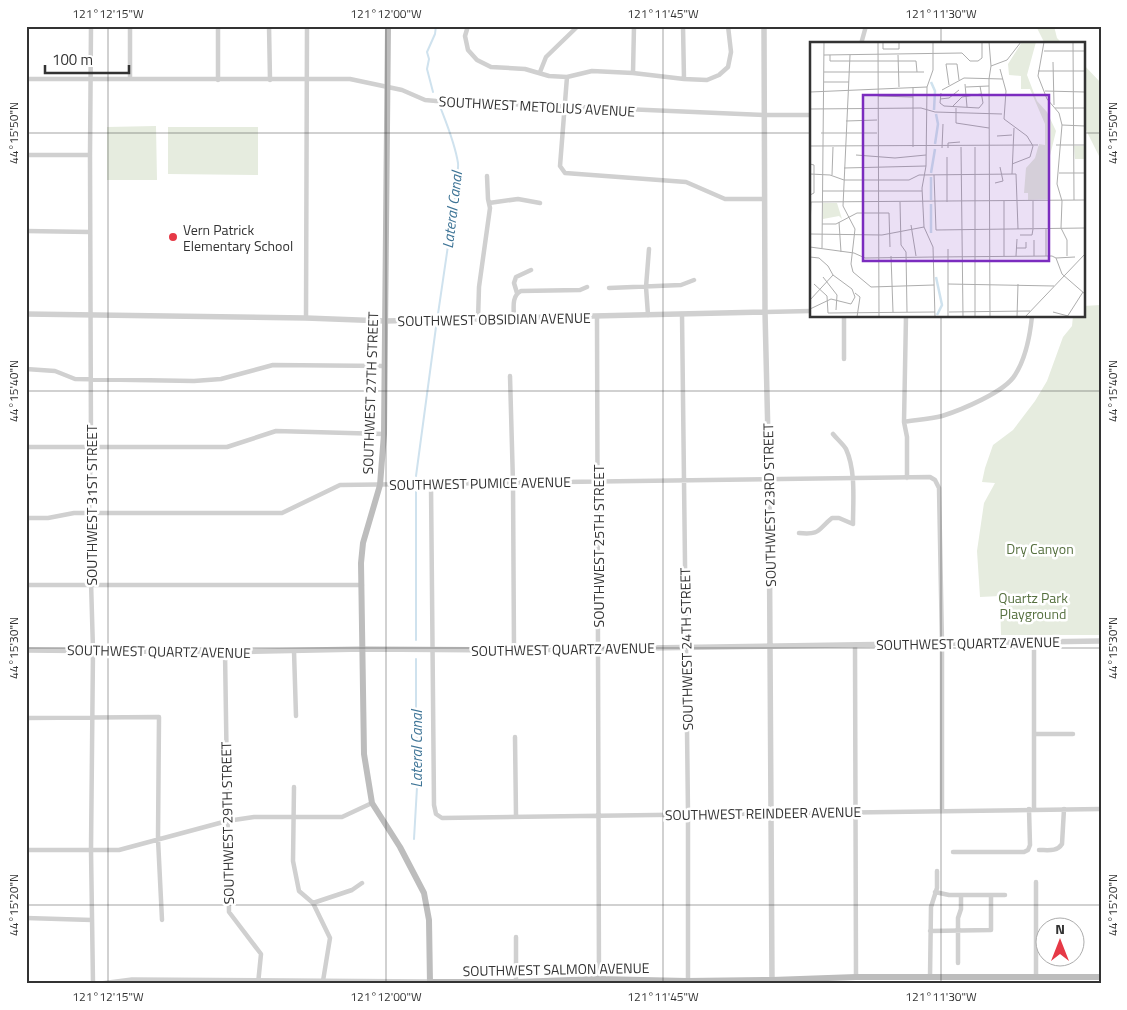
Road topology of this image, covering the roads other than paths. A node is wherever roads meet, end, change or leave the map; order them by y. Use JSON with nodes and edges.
{"nodes":[{"id":1,"x":91,"y":26,"type":"edge"},
{"id":2,"x":130,"y":26,"type":"edge"},
{"id":3,"x":218,"y":26,"type":"edge"},
{"id":4,"x":269,"y":26,"type":"edge"},
{"id":5,"x":308,"y":26,"type":"edge"},
{"id":6,"x":388,"y":26,"type":"edge"},
{"id":7,"x":468,"y":26,"type":"edge"},
{"id":8,"x":578,"y":26,"type":"edge"},
{"id":9,"x":634,"y":26,"type":"edge"},
{"id":10,"x":683,"y":26,"type":"edge"},
{"id":11,"x":728,"y":26,"type":"edge"},
{"id":12,"x":764,"y":26,"type":"edge"},
{"id":13,"x":866,"y":26,"type":"edge"},
{"id":14,"x":862,"y":42,"type":"edge"},
{"id":15,"x":540,"y":72,"type":"junction"},
{"id":16,"x":633,"y":73,"type":"junction"},
{"id":17,"x":567,"y":77,"type":"junction"},
{"id":18,"x":26,"y":79,"type":"edge"},
{"id":19,"x":92,"y":79,"type":"junction"},
{"id":20,"x":130,"y":79,"type":"junction"},
{"id":21,"x":684,"y":79,"type":"junction"},
{"id":22,"x":218,"y":80,"type":"junction"},
{"id":23,"x":270,"y":80,"type":"junction"},
{"id":24,"x":308,"y":80,"type":"junction"},
{"id":25,"x":386,"y":88,"type":"junction"},
{"id":26,"x":565,"y":108,"type":"junction"},
{"id":27,"x":764,"y":115,"type":"junction"},
{"id":28,"x":810,"y":115,"type":"edge"},
{"id":29,"x":26,"y":155,"type":"edge"},
{"id":30,"x":90,"y":155,"type":"junction"},
{"id":31,"x":487,"y":176,"type":"dead end"},
{"id":32,"x":764,"y":199,"type":"junction"},
{"id":33,"x":489,"y":203,"type":"junction"},
{"id":34,"x":540,"y":203,"type":"dead end"},
{"id":35,"x":26,"y":231,"type":"edge"},
{"id":36,"x":90,"y":232,"type":"junction"},
{"id":37,"x":649,"y":249,"type":"dead end"},
{"id":38,"x":532,"y":270,"type":"dead end"},
{"id":39,"x":694,"y":280,"type":"dead end"},
{"id":40,"x":587,"y":287,"type":"dead end"},
{"id":41,"x":646,"y":287,"type":"junction"},
{"id":42,"x":608,"y":288,"type":"dead end"},
{"id":43,"x":517,"y":293,"type":"junction"},
{"id":44,"x":810,"y":311,"type":"edge"},
{"id":45,"x":765,"y":312,"type":"junction"},
{"id":46,"x":26,"y":314,"type":"edge"},
{"id":47,"x":90,"y":314,"type":"junction"},
{"id":48,"x":682,"y":314,"type":"junction"},
{"id":49,"x":648,"y":315,"type":"junction"},
{"id":50,"x":597,"y":317,"type":"junction"},
{"id":51,"x":306,"y":318,"type":"junction"},
{"id":52,"x":844,"y":318,"type":"edge"},
{"id":53,"x":906,"y":318,"type":"edge"},
{"id":54,"x":1032,"y":318,"type":"edge"},
{"id":55,"x":514,"y":319,"type":"junction"},
{"id":56,"x":478,"y":320,"type":"junction"},
{"id":57,"x":385,"y":321,"type":"junction"},
{"id":58,"x":844,"y":359,"type":"dead end"},
{"id":59,"x":385,"y":366,"type":"junction"},
{"id":60,"x":26,"y":369,"type":"edge"},
{"id":61,"x":510,"y":376,"type":"dead end"},
{"id":62,"x":91,"y":380,"type":"junction"},
{"id":63,"x":904,"y":422,"type":"junction"},
{"id":64,"x":384,"y":434,"type":"junction"},
{"id":65,"x":833,"y":434,"type":"dead end"},
{"id":66,"x":26,"y":447,"type":"edge"},
{"id":67,"x":91,"y":447,"type":"junction"},
{"id":68,"x":852,"y":478,"type":"junction"},
{"id":69,"x":907,"y":478,"type":"junction"},
{"id":70,"x":769,"y":480,"type":"junction"},
{"id":71,"x":684,"y":481,"type":"junction"},
{"id":72,"x":598,"y":482,"type":"junction"},
{"id":73,"x":513,"y":483,"type":"junction"},
{"id":74,"x":431,"y":484,"type":"junction"},
{"id":75,"x":380,"y":485,"type":"junction"},
{"id":76,"x":89,"y":513,"type":"junction"},
{"id":77,"x":26,"y":518,"type":"edge"},
{"id":78,"x":800,"y":533,"type":"dead end"},
{"id":79,"x":26,"y":585,"type":"edge"},
{"id":80,"x":362,"y":585,"type":"junction"},
{"id":81,"x":91,"y":586,"type":"junction"},
{"id":82,"x":1101,"y":641,"type":"edge"},
{"id":83,"x":1034,"y":642,"type":"junction"},
{"id":84,"x":942,"y":643,"type":"junction"},
{"id":85,"x":855,"y":645,"type":"junction"},
{"id":86,"x":770,"y":646,"type":"junction"},
{"id":87,"x":686,"y":647,"type":"junction"},
{"id":88,"x":598,"y":648,"type":"junction"},
{"id":89,"x":363,"y":649,"type":"junction"},
{"id":90,"x":26,"y":650,"type":"edge"},
{"id":91,"x":93,"y":650,"type":"junction"},
{"id":92,"x":433,"y":650,"type":"junction"},
{"id":93,"x":514,"y":650,"type":"junction"},
{"id":94,"x":294,"y":651,"type":"junction"},
{"id":95,"x":225,"y":652,"type":"junction"},
{"id":96,"x":296,"y":716,"type":"dead end"},
{"id":97,"x":26,"y":718,"type":"edge"},
{"id":98,"x":92,"y":718,"type":"junction"},
{"id":99,"x":1034,"y":734,"type":"junction"},
{"id":100,"x":1073,"y":734,"type":"dead end"},
{"id":101,"x":514,"y":737,"type":"dead end"},
{"id":102,"x":294,"y":787,"type":"dead end"},
{"id":103,"x":372,"y":803,"type":"junction"},
{"id":104,"x":1032,"y":809,"type":"junction"},
{"id":105,"x":1064,"y":809,"type":"junction"},
{"id":106,"x":1101,"y":809,"type":"edge"},
{"id":107,"x":942,"y":810,"type":"junction"},
{"id":108,"x":855,"y":812,"type":"junction"},
{"id":109,"x":688,"y":813,"type":"junction"},
{"id":110,"x":771,"y":813,"type":"junction"},
{"id":111,"x":516,"y":816,"type":"junction"},
{"id":112,"x":599,"y":816,"type":"junction"},
{"id":113,"x":293,"y":817,"type":"junction"},
{"id":114,"x":227,"y":821,"type":"junction"},
{"id":115,"x":158,"y":839,"type":"junction"},
{"id":116,"x":26,"y":850,"type":"edge"},
{"id":117,"x":92,"y":850,"type":"junction"},
{"id":118,"x":1039,"y":850,"type":"dead end"},
{"id":119,"x":953,"y":852,"type":"dead end"},
{"id":120,"x":937,"y":871,"type":"dead end"},
{"id":121,"x":1036,"y":882,"type":"dead end"},
{"id":122,"x":362,"y":883,"type":"dead end"},
{"id":123,"x":935,"y":892,"type":"junction"},
{"id":124,"x":961,"y":895,"type":"junction"},
{"id":125,"x":991,"y":895,"type":"junction"},
{"id":126,"x":1005,"y":895,"type":"dead end"},
{"id":127,"x":314,"y":902,"type":"junction"},
{"id":128,"x":26,"y":918,"type":"edge"},
{"id":129,"x":92,"y":920,"type":"junction"},
{"id":130,"x":162,"y":920,"type":"dead end"},
{"id":131,"x":959,"y":930,"type":"junction"},
{"id":132,"x":930,"y":931,"type":"junction"},
{"id":133,"x":516,"y":937,"type":"dead end"},
{"id":134,"x":958,"y":964,"type":"dead end"},
{"id":135,"x":1036,"y":976,"type":"junction"},
{"id":136,"x":856,"y":977,"type":"junction"},
{"id":137,"x":930,"y":977,"type":"junction"},
{"id":138,"x":1101,"y":977,"type":"edge"},
{"id":139,"x":1077,"y":980,"type":"edge"},
{"id":140,"x":323,"y":981,"type":"junction"},
{"id":141,"x":599,"y":981,"type":"edge"},
{"id":142,"x":174,"y":982,"type":"edge"},
{"id":143,"x":258,"y":982,"type":"edge"},
{"id":144,"x":688,"y":982,"type":"edge"},
{"id":145,"x":772,"y":982,"type":"edge"},
{"id":146,"x":430,"y":983,"type":"edge"},
{"id":147,"x":516,"y":983,"type":"edge"},
{"id":148,"x":93,"y":984,"type":"edge"},
{"id":149,"x":101,"y":984,"type":"edge"}],
"edges":[{"from":1,"to":19,"type":"street","name":"SOUTHWEST 31ST STREET"},
{"from":2,"to":20,"type":"street"},
{"from":3,"to":22,"type":"street"},
{"from":4,"to":23,"type":"street"},
{"from":5,"to":24,"type":"street"},
{"from":6,"to":25,"type":"main road","name":"SOUTHWEST 27TH STREET"},
{"from":7,"to":15,"type":"street"},
{"from":8,"to":15,"type":"street"},
{"from":9,"to":16,"type":"street"},
{"from":10,"to":21,"type":"street"},
{"from":11,"to":21,"type":"street"},
{"from":12,"to":27,"type":"street","name":"SOUTHWEST 23RD STREET"},
{"from":13,"to":14,"type":"street"},
{"from":15,"to":17,"type":"street"},
{"from":16,"to":17,"type":"street"},
{"from":16,"to":21,"type":"street"},
{"from":17,"to":26,"type":"street"},
{"from":18,"to":19,"type":"street","name":"SOUTHWEST METOLIUS AVENUE"},
{"from":19,"to":20,"type":"street","name":"SOUTHWEST METOLIUS AVENUE"},
{"from":19,"to":30,"type":"street","name":"SOUTHWEST 31ST STREET"},
{"from":20,"to":22,"type":"street","name":"SOUTHWEST METOLIUS AVENUE"},
{"from":22,"to":23,"type":"street","name":"SOUTHWEST METOLIUS AVENUE"},
{"from":23,"to":24,"type":"street","name":"SOUTHWEST METOLIUS AVENUE"},
{"from":24,"to":25,"type":"street","name":"SOUTHWEST METOLIUS AVENUE"},
{"from":24,"to":51,"type":"street"},
{"from":25,"to":26,"type":"street","name":"SOUTHWEST METOLIUS AVENUE"},
{"from":25,"to":57,"type":"main road","name":"SOUTHWEST 27TH STREET"},
{"from":26,"to":27,"type":"street","name":"SOUTHWEST METOLIUS AVENUE"},
{"from":26,"to":32,"type":"street"},
{"from":27,"to":28,"type":"street","name":"SOUTHWEST METOLIUS AVENUE"},
{"from":27,"to":32,"type":"street","name":"SOUTHWEST 23RD STREET"},
{"from":29,"to":30,"type":"street"},
{"from":30,"to":36,"type":"street","name":"SOUTHWEST 31ST STREET"},
{"from":31,"to":33,"type":"street"},
{"from":32,"to":45,"type":"street","name":"SOUTHWEST 23RD STREET"},
{"from":33,"to":34,"type":"street"},
{"from":33,"to":56,"type":"street"},
{"from":35,"to":36,"type":"street"},
{"from":36,"to":47,"type":"street","name":"SOUTHWEST 31ST STREET"},
{"from":37,"to":41,"type":"street"},
{"from":38,"to":43,"type":"street"},
{"from":39,"to":41,"type":"street"},
{"from":40,"to":43,"type":"street"},
{"from":41,"to":42,"type":"street"},
{"from":41,"to":49,"type":"street"},
{"from":43,"to":55,"type":"street"},
{"from":44,"to":45,"type":"street","name":"SOUTHWEST OBSIDIAN AVENUE"},
{"from":45,"to":48,"type":"street","name":"SOUTHWEST OBSIDIAN AVENUE"},
{"from":45,"to":70,"type":"street","name":"SOUTHWEST 23RD STREET"},
{"from":46,"to":47,"type":"street","name":"SOUTHWEST OBSIDIAN AVENUE"},
{"from":47,"to":51,"type":"street","name":"SOUTHWEST OBSIDIAN AVENUE"},
{"from":47,"to":62,"type":"street","name":"SOUTHWEST 31ST STREET"},
{"from":48,"to":49,"type":"street","name":"SOUTHWEST OBSIDIAN AVENUE"},
{"from":48,"to":71,"type":"street","name":"SOUTHWEST 24TH STREET"},
{"from":49,"to":50,"type":"street","name":"SOUTHWEST OBSIDIAN AVENUE"},
{"from":50,"to":55,"type":"street","name":"SOUTHWEST OBSIDIAN AVENUE"},
{"from":50,"to":72,"type":"street","name":"SOUTHWEST 25TH STREET"},
{"from":51,"to":57,"type":"street","name":"SOUTHWEST OBSIDIAN AVENUE"},
{"from":52,"to":58,"type":"street"},
{"from":53,"to":63,"type":"street"},
{"from":54,"to":63,"type":"street"},
{"from":55,"to":56,"type":"street","name":"SOUTHWEST OBSIDIAN AVENUE"},
{"from":56,"to":57,"type":"street","name":"SOUTHWEST OBSIDIAN AVENUE"},
{"from":57,"to":59,"type":"main road","name":"SOUTHWEST 27TH STREET"},
{"from":59,"to":62,"type":"street"},
{"from":59,"to":64,"type":"main road","name":"SOUTHWEST 27TH STREET"},
{"from":60,"to":62,"type":"street"},
{"from":61,"to":73,"type":"street"},
{"from":62,"to":67,"type":"street","name":"SOUTHWEST 31ST STREET"},
{"from":63,"to":69,"type":"street"},
{"from":64,"to":67,"type":"street"},
{"from":64,"to":75,"type":"main road","name":"SOUTHWEST 27TH STREET"},
{"from":65,"to":68,"type":"street"},
{"from":66,"to":67,"type":"street"},
{"from":67,"to":76,"type":"street","name":"SOUTHWEST 31ST STREET"},
{"from":68,"to":69,"type":"street","name":"SOUTHWEST PUMICE AVENUE"},
{"from":68,"to":70,"type":"street","name":"SOUTHWEST PUMICE AVENUE"},
{"from":68,"to":78,"type":"street"},
{"from":69,"to":84,"type":"street","name":"SOUTHWEST PUMICE AVENUE"},
{"from":70,"to":71,"type":"street","name":"SOUTHWEST PUMICE AVENUE"},
{"from":70,"to":86,"type":"street","name":"SOUTHWEST 23RD STREET"},
{"from":71,"to":72,"type":"street","name":"SOUTHWEST PUMICE AVENUE"},
{"from":71,"to":87,"type":"street","name":"SOUTHWEST 24TH STREET"},
{"from":72,"to":73,"type":"street","name":"SOUTHWEST PUMICE AVENUE"},
{"from":72,"to":88,"type":"street","name":"SOUTHWEST 25TH STREET"},
{"from":73,"to":74,"type":"street","name":"SOUTHWEST PUMICE AVENUE"},
{"from":73,"to":93,"type":"street"},
{"from":74,"to":75,"type":"street","name":"SOUTHWEST PUMICE AVENUE"},
{"from":74,"to":92,"type":"street"},
{"from":75,"to":76,"type":"street","name":"SOUTHWEST PUMICE AVENUE"},
{"from":75,"to":80,"type":"main road","name":"SOUTHWEST 27TH STREET"},
{"from":76,"to":77,"type":"street","name":"SOUTHWEST PUMICE AVENUE"},
{"from":76,"to":81,"type":"street","name":"SOUTHWEST 31ST STREET"},
{"from":79,"to":81,"type":"street"},
{"from":80,"to":81,"type":"street"},
{"from":80,"to":89,"type":"main road","name":"SOUTHWEST 27TH STREET"},
{"from":81,"to":91,"type":"street","name":"SOUTHWEST 31ST STREET"},
{"from":82,"to":83,"type":"street","name":"SOUTHWEST QUARTZ AVENUE"},
{"from":83,"to":84,"type":"street","name":"SOUTHWEST QUARTZ AVENUE"},
{"from":83,"to":99,"type":"street"},
{"from":84,"to":85,"type":"street","name":"SOUTHWEST QUARTZ AVENUE"},
{"from":84,"to":107,"type":"street"},
{"from":85,"to":86,"type":"street","name":"SOUTHWEST QUARTZ AVENUE"},
{"from":85,"to":108,"type":"street"},
{"from":86,"to":87,"type":"street","name":"SOUTHWEST QUARTZ AVENUE"},
{"from":86,"to":110,"type":"street","name":"SOUTHWEST 23RD STREET"},
{"from":87,"to":88,"type":"street","name":"SOUTHWEST QUARTZ AVENUE"},
{"from":87,"to":109,"type":"street","name":"SOUTHWEST 24TH STREET"},
{"from":88,"to":93,"type":"street","name":"SOUTHWEST QUARTZ AVENUE"},
{"from":88,"to":112,"type":"street","name":"SOUTHWEST 25TH STREET"},
{"from":89,"to":92,"type":"street","name":"SOUTHWEST QUARTZ AVENUE"},
{"from":89,"to":94,"type":"street","name":"SOUTHWEST QUARTZ AVENUE"},
{"from":89,"to":103,"type":"main road","name":"SOUTHWEST 27TH STREET"},
{"from":90,"to":91,"type":"street","name":"SOUTHWEST QUARTZ AVENUE"},
{"from":91,"to":95,"type":"street","name":"SOUTHWEST QUARTZ AVENUE"},
{"from":91,"to":98,"type":"street","name":"SOUTHWEST 31ST STREET"},
{"from":92,"to":93,"type":"street","name":"SOUTHWEST QUARTZ AVENUE"},
{"from":92,"to":111,"type":"street","name":"SOUTHWEST REINDEER AVENUE"},
{"from":94,"to":95,"type":"street","name":"SOUTHWEST QUARTZ AVENUE"},
{"from":94,"to":96,"type":"street"},
{"from":95,"to":114,"type":"street","name":"SOUTHWEST 29TH STREET"},
{"from":97,"to":98,"type":"street"},
{"from":98,"to":115,"type":"street"},
{"from":98,"to":117,"type":"street","name":"SOUTHWEST 31ST STREET"},
{"from":99,"to":100,"type":"street"},
{"from":99,"to":104,"type":"street"},
{"from":101,"to":111,"type":"street"},
{"from":102,"to":113,"type":"street"},
{"from":103,"to":113,"type":"street"},
{"from":103,"to":146,"type":"main road","name":"SOUTHWEST 27TH STREET"},
{"from":104,"to":105,"type":"street","name":"SOUTHWEST REINDEER AVENUE"},
{"from":104,"to":107,"type":"street","name":"SOUTHWEST REINDEER AVENUE"},
{"from":104,"to":119,"type":"street"},
{"from":105,"to":106,"type":"street","name":"SOUTHWEST REINDEER AVENUE"},
{"from":105,"to":118,"type":"street"},
{"from":107,"to":108,"type":"street","name":"SOUTHWEST REINDEER AVENUE"},
{"from":108,"to":110,"type":"street","name":"SOUTHWEST REINDEER AVENUE"},
{"from":108,"to":136,"type":"street"},
{"from":109,"to":110,"type":"street","name":"SOUTHWEST REINDEER AVENUE"},
{"from":109,"to":112,"type":"street","name":"SOUTHWEST REINDEER AVENUE"},
{"from":109,"to":144,"type":"street","name":"SOUTHWEST 24TH STREET"},
{"from":110,"to":145,"type":"street","name":"SOUTHWEST 23RD STREET"},
{"from":111,"to":112,"type":"street","name":"SOUTHWEST REINDEER AVENUE"},
{"from":112,"to":141,"type":"street","name":"SOUTHWEST 25TH STREET"},
{"from":113,"to":114,"type":"street"},
{"from":113,"to":127,"type":"street"},
{"from":114,"to":115,"type":"street"},
{"from":114,"to":143,"type":"street","name":"SOUTHWEST 29TH STREET"},
{"from":115,"to":117,"type":"street"},
{"from":115,"to":130,"type":"street"},
{"from":116,"to":117,"type":"street"},
{"from":117,"to":129,"type":"street","name":"SOUTHWEST 31ST STREET"},
{"from":120,"to":123,"type":"street"},
{"from":121,"to":135,"type":"street"},
{"from":122,"to":127,"type":"street"},
{"from":123,"to":124,"type":"street"},
{"from":123,"to":132,"type":"street"},
{"from":124,"to":125,"type":"street"},
{"from":124,"to":131,"type":"street"},
{"from":125,"to":126,"type":"street"},
{"from":125,"to":131,"type":"street"},
{"from":127,"to":140,"type":"street"},
{"from":128,"to":129,"type":"street"},
{"from":129,"to":148,"type":"street","name":"SOUTHWEST 31ST STREET"},
{"from":131,"to":132,"type":"street"},
{"from":131,"to":134,"type":"street"},
{"from":132,"to":137,"type":"street"},
{"from":133,"to":147,"type":"street"},
{"from":135,"to":137,"type":"main road","name":"SOUTHWEST SALMON AVENUE"},
{"from":135,"to":139,"type":"main road","name":"SOUTHWEST SALMON AVENUE"},
{"from":136,"to":137,"type":"main road","name":"SOUTHWEST SALMON AVENUE"},
{"from":136,"to":145,"type":"main road","name":"SOUTHWEST SALMON AVENUE"},
{"from":138,"to":139,"type":"main road","name":"SOUTHWEST SALMON AVENUE"},
{"from":140,"to":143,"type":"street","name":"SOUTHWEST SALMON AVENUE"},
{"from":140,"to":146,"type":"street","name":"SOUTHWEST SALMON AVENUE"},
{"from":141,"to":144,"type":"main road","name":"SOUTHWEST SALMON AVENUE"},
{"from":141,"to":147,"type":"main road","name":"SOUTHWEST SALMON AVENUE"},
{"from":142,"to":143,"type":"street","name":"SOUTHWEST SALMON AVENUE"},
{"from":142,"to":149,"type":"street","name":"SOUTHWEST SALMON AVENUE"},
{"from":144,"to":145,"type":"main road","name":"SOUTHWEST SALMON AVENUE"},
{"from":146,"to":147,"type":"main road","name":"SOUTHWEST SALMON AVENUE"}]}
